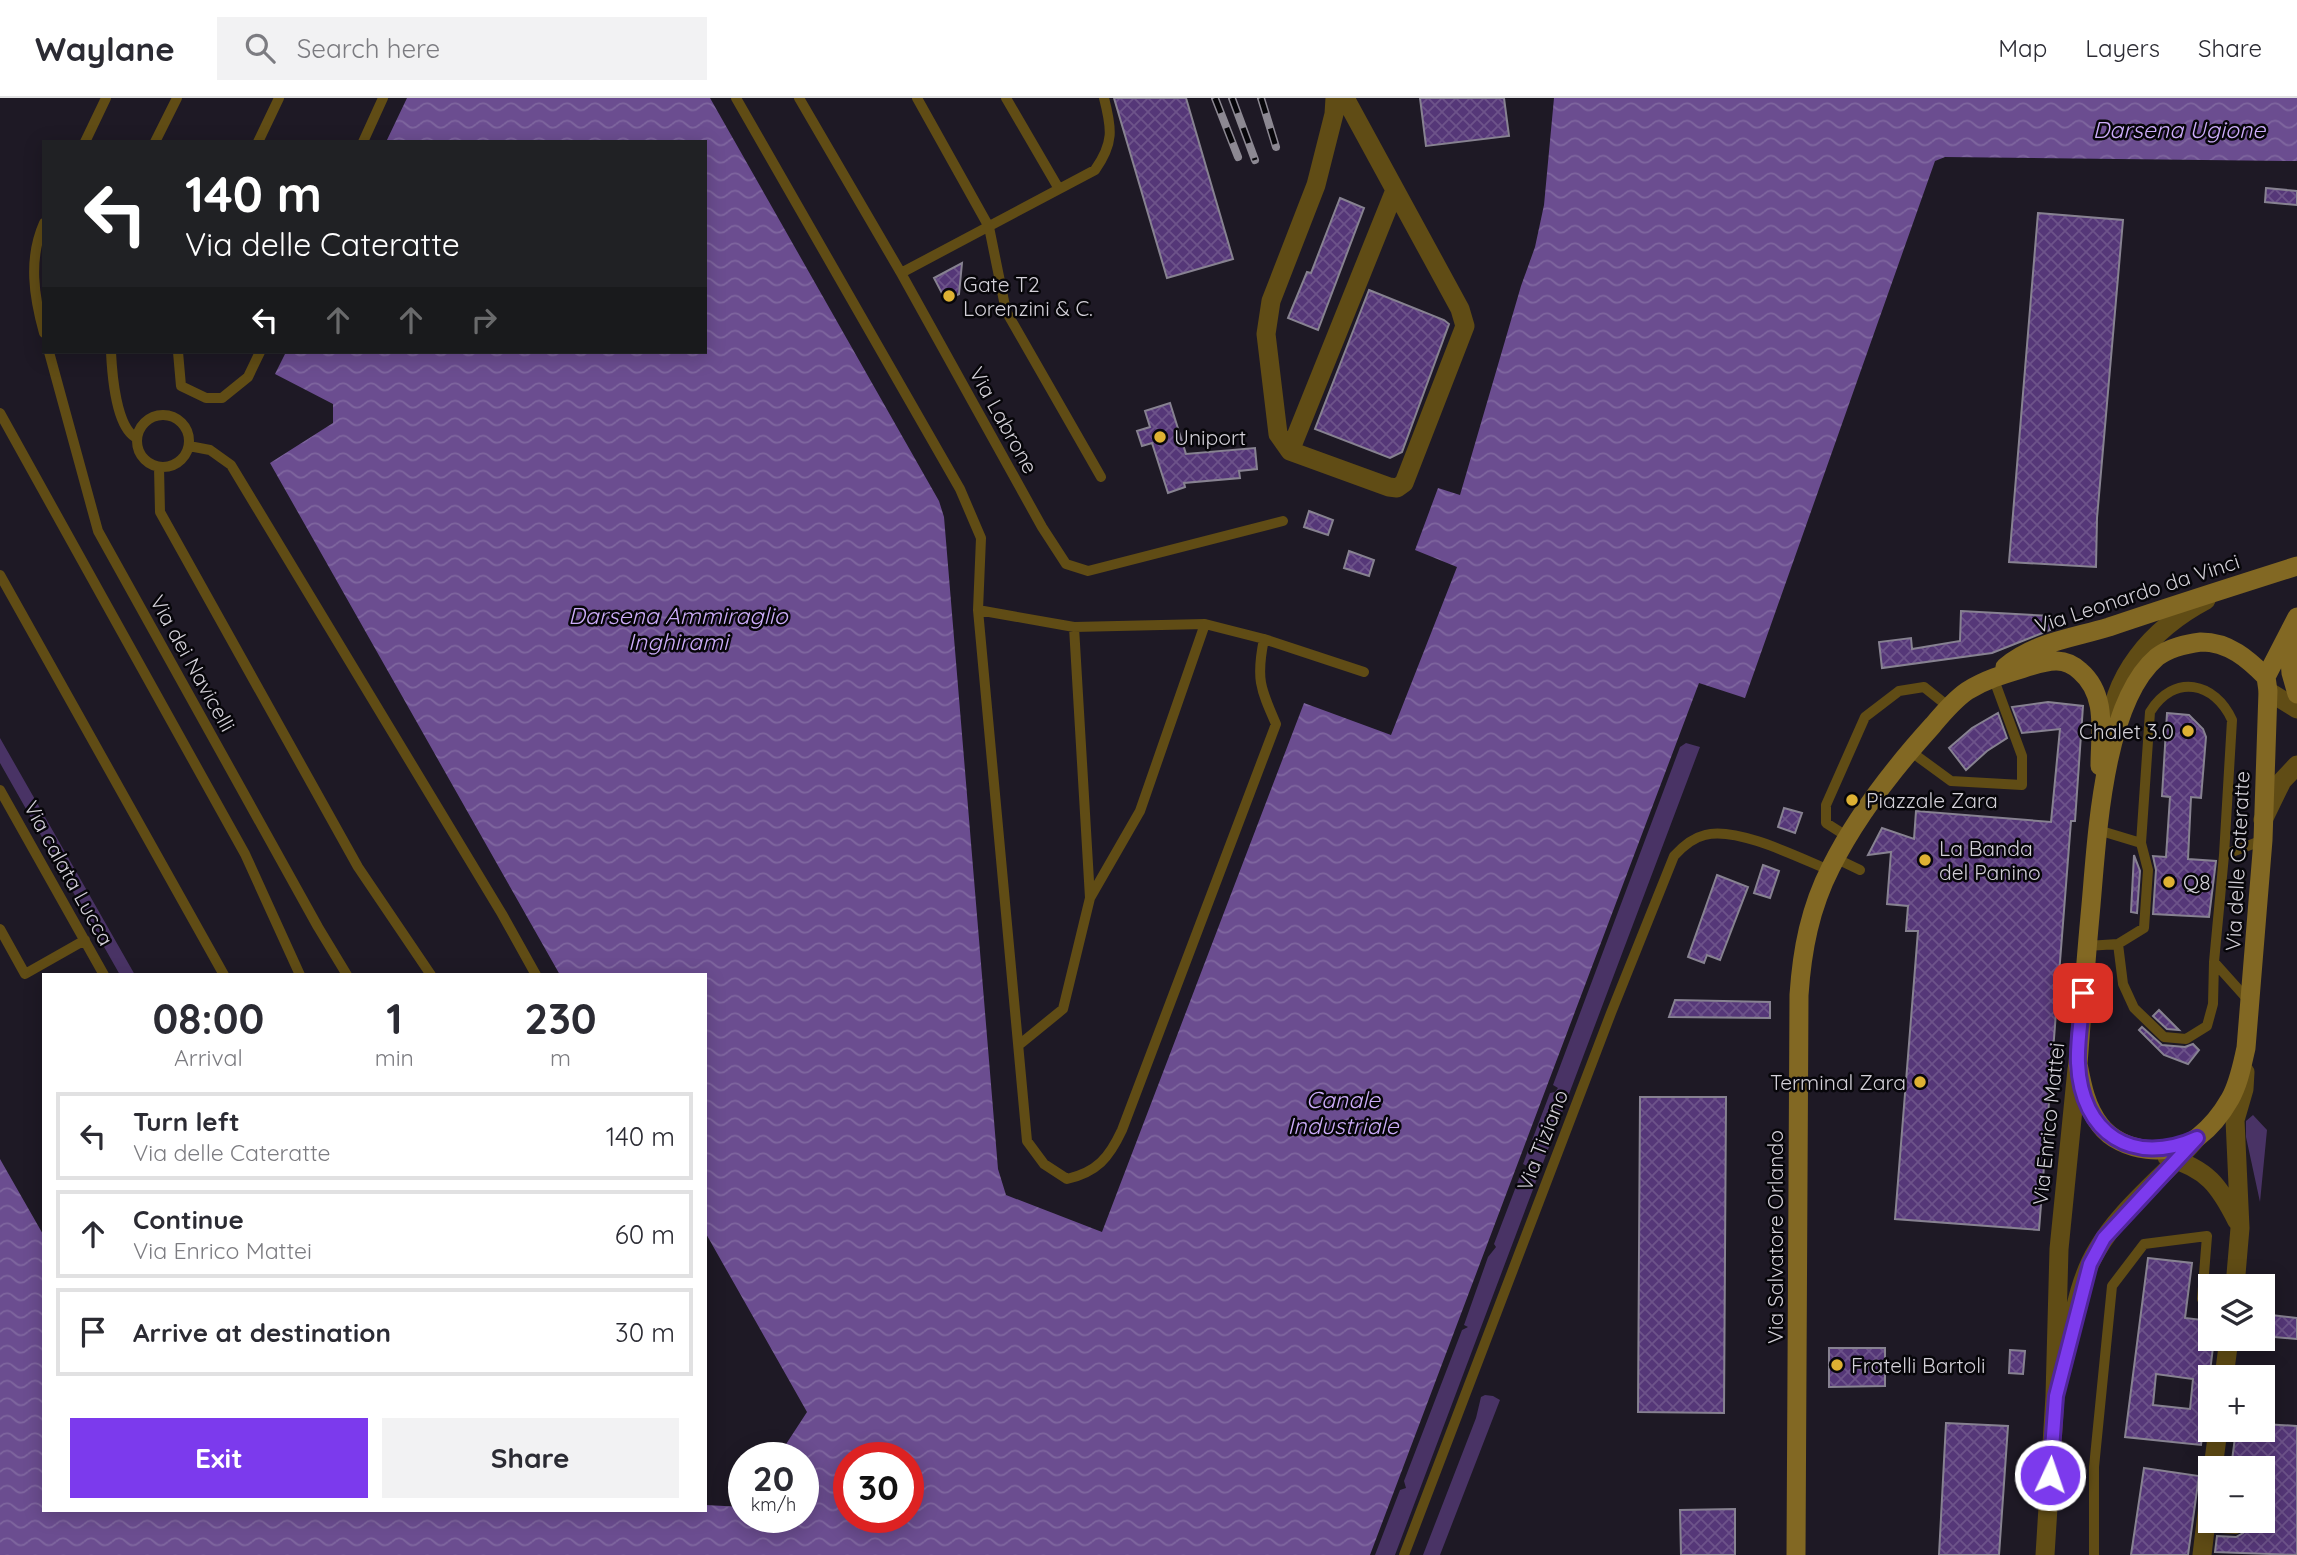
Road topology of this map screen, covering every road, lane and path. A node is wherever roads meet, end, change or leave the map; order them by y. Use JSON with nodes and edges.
{"nodes":[{"id":1,"x":177,"y":98,"type":"edge"},
{"id":2,"x":279,"y":98,"type":"edge"},
{"id":3,"x":383,"y":98,"type":"edge"},
{"id":4,"x":736,"y":98,"type":"edge"},
{"id":5,"x":799,"y":98,"type":"edge"},
{"id":6,"x":917,"y":98,"type":"edge"},
{"id":7,"x":1006,"y":98,"type":"edge"},
{"id":8,"x":1104,"y":98,"type":"edge"},
{"id":9,"x":1335,"y":98,"type":"edge"},
{"id":10,"x":1345,"y":98,"type":"edge"},
{"id":11,"x":101,"y":100,"type":"edge"},
{"id":12,"x":86,"y":140,"type":"edge"},
{"id":13,"x":156,"y":140,"type":"edge"},
{"id":14,"x":259,"y":140,"type":"edge"},
{"id":15,"x":364,"y":140,"type":"edge"},
{"id":16,"x":1059,"y":189,"type":"junction"},
{"id":17,"x":1395,"y":190,"type":"junction"},
{"id":18,"x":989,"y":227,"type":"junction"},
{"id":19,"x":42,"y":230,"type":"edge"},
{"id":20,"x":901,"y":273,"type":"junction"},
{"id":21,"x":42,"y":324,"type":"edge"},
{"id":22,"x":50,"y":354,"type":"edge"},
{"id":23,"x":111,"y":354,"type":"edge"},
{"id":24,"x":178,"y":354,"type":"edge"},
{"id":25,"x":259,"y":354,"type":"edge"},
{"id":26,"x":0,"y":413,"type":"edge"},
{"id":27,"x":137,"y":438,"type":"junction"},
{"id":28,"x":189,"y":446,"type":"junction"},
{"id":29,"x":1290,"y":451,"type":"junction"},
{"id":30,"x":159,"y":467,"type":"junction"},
{"id":31,"x":1101,"y":477,"type":"dead end"},
{"id":32,"x":1283,"y":521,"type":"dead end"},
{"id":33,"x":2297,"y":566,"type":"edge"},
{"id":34,"x":0,"y":575,"type":"edge"},
{"id":35,"x":2232,"y":586,"type":"junction"},
{"id":36,"x":978,"y":610,"type":"junction"},
{"id":37,"x":1205,"y":624,"type":"junction"},
{"id":38,"x":2292,"y":626,"type":"edge"},
{"id":39,"x":1074,"y":627,"type":"junction"},
{"id":40,"x":1264,"y":639,"type":"junction"},
{"id":41,"x":1364,"y":672,"type":"dead end"},
{"id":42,"x":1995,"y":676,"type":"junction"},
{"id":43,"x":2267,"y":684,"type":"junction"},
{"id":44,"x":2297,"y":694,"type":"edge"},
{"id":45,"x":1949,"y":707,"type":"junction"},
{"id":46,"x":2297,"y":709,"type":"edge"},
{"id":47,"x":1910,"y":751,"type":"junction"},
{"id":48,"x":2111,"y":753,"type":"junction"},
{"id":49,"x":2297,"y":765,"type":"edge"},
{"id":50,"x":0,"y":790,"type":"edge"},
{"id":51,"x":2098,"y":823,"type":"junction"},
{"id":52,"x":2262,"y":831,"type":"junction"},
{"id":53,"x":1848,"y":837,"type":"junction"},
{"id":54,"x":2141,"y":843,"type":"junction"},
{"id":55,"x":2224,"y":855,"type":"junction"},
{"id":56,"x":1832,"y":864,"type":"junction"},
{"id":57,"x":1860,"y":870,"type":"dead end"},
{"id":58,"x":1090,"y":898,"type":"junction"},
{"id":59,"x":0,"y":929,"type":"edge"},
{"id":60,"x":85,"y":940,"type":"junction"},
{"id":61,"x":2118,"y":944,"type":"junction"},
{"id":62,"x":2087,"y":946,"type":"junction"},
{"id":63,"x":2214,"y":962,"type":"junction"},
{"id":64,"x":103,"y":973,"type":"edge"},
{"id":65,"x":223,"y":973,"type":"edge"},
{"id":66,"x":299,"y":973,"type":"edge"},
{"id":67,"x":346,"y":973,"type":"edge"},
{"id":68,"x":430,"y":973,"type":"edge"},
{"id":69,"x":535,"y":973,"type":"edge"},
{"id":70,"x":2250,"y":1003,"type":"junction"},
{"id":71,"x":1019,"y":1045,"type":"junction"},
{"id":72,"x":2246,"y":1048,"type":"junction"},
{"id":73,"x":2078,"y":1064,"type":"junction"},
{"id":74,"x":2197,"y":1138,"type":"junction"},
{"id":75,"x":2144,"y":1149,"type":"junction"},
{"id":76,"x":2178,"y":1160,"type":"junction"},
{"id":77,"x":2240,"y":1228,"type":"junction"},
{"id":78,"x":2204,"y":1274,"type":"edge"},
{"id":79,"x":2236,"y":1274,"type":"edge"},
{"id":80,"x":2056,"y":1396,"type":"junction"},
{"id":81,"x":2204,"y":1533,"type":"edge"},
{"id":82,"x":1404,"y":1555,"type":"edge"},
{"id":83,"x":1796,"y":1555,"type":"edge"},
{"id":84,"x":2045,"y":1555,"type":"edge"},
{"id":85,"x":2094,"y":1555,"type":"edge"},
{"id":86,"x":2202,"y":1555,"type":"edge"}],
"edges":[{"from":1,"to":13,"type":"lane"},
{"from":2,"to":14,"type":"lane"},
{"from":3,"to":15,"type":"lane"},
{"from":4,"to":36,"type":"lane"},
{"from":5,"to":20,"type":"lane","name":"Via Labrone"},
{"from":6,"to":18,"type":"lane"},
{"from":7,"to":16,"type":"lane"},
{"from":8,"to":16,"type":"lane"},
{"from":9,"to":29,"type":"street"},
{"from":10,"to":17,"type":"street"},
{"from":11,"to":12,"type":"lane"},
{"from":16,"to":18,"type":"lane"},
{"from":17,"to":29,"type":"street"},
{"from":17,"to":29,"type":"street"},
{"from":18,"to":20,"type":"lane"},
{"from":18,"to":31,"type":"lane"},
{"from":19,"to":21,"type":"lane"},
{"from":20,"to":32,"type":"lane","name":"Via Labrone"},
{"from":22,"to":67,"type":"lane","name":"Via dei Navicelli"},
{"from":23,"to":27,"type":"lane"},
{"from":24,"to":25,"type":"lane"},
{"from":26,"to":66,"type":"lane"},
{"from":27,"to":28,"type":"lane"},
{"from":27,"to":30,"type":"lane"},
{"from":28,"to":30,"type":"lane"},
{"from":28,"to":69,"type":"lane"},
{"from":30,"to":68,"type":"lane"},
{"from":33,"to":35,"type":"main road","name":"Via Leonardo da Vinci"},
{"from":34,"to":65,"type":"lane"},
{"from":35,"to":42,"type":"main road","name":"Via Leonardo da Vinci"},
{"from":35,"to":48,"type":"street","name":"Via Enrico Mattei"},
{"from":36,"to":39,"type":"lane"},
{"from":36,"to":71,"type":"lane"},
{"from":37,"to":39,"type":"lane"},
{"from":37,"to":40,"type":"lane"},
{"from":37,"to":58,"type":"lane"},
{"from":38,"to":43,"type":"main road"},
{"from":38,"to":44,"type":"main road"},
{"from":39,"to":58,"type":"lane"},
{"from":40,"to":41,"type":"lane"},
{"from":40,"to":71,"type":"lane"},
{"from":42,"to":45,"type":"main road"},
{"from":42,"to":47,"type":"lane"},
{"from":42,"to":51,"type":"main road","name":"Via Enrico Mattei"},
{"from":43,"to":46,"type":"street"},
{"from":43,"to":48,"type":"main road","name":"Via Enrico Mattei"},
{"from":43,"to":52,"type":"main road","name":"Via delle Cateratte"},
{"from":45,"to":47,"type":"main road"},
{"from":45,"to":53,"type":"lane"},
{"from":47,"to":53,"type":"main road"},
{"from":48,"to":51,"type":"main road","name":"Via Enrico Mattei"},
{"from":49,"to":52,"type":"street"},
{"from":50,"to":60,"type":"lane","name":"Via calata Lucca"},
{"from":51,"to":54,"type":"lane"},
{"from":51,"to":62,"type":"main road","name":"Via Enrico Mattei"},
{"from":52,"to":55,"type":"lane"},
{"from":52,"to":70,"type":"main road","name":"Via delle Cateratte"},
{"from":53,"to":56,"type":"main road"},
{"from":54,"to":55,"type":"lane"},
{"from":54,"to":61,"type":"lane"},
{"from":55,"to":63,"type":"lane"},
{"from":56,"to":57,"type":"lane"},
{"from":56,"to":82,"type":"lane","name":"Via Tiziano"},
{"from":56,"to":83,"type":"main road","name":"Via Salvatore Orlando"},
{"from":58,"to":71,"type":"lane"},
{"from":59,"to":60,"type":"lane"},
{"from":60,"to":64,"type":"lane","name":"Via calata Lucca"},
{"from":61,"to":62,"type":"lane"},
{"from":61,"to":63,"type":"lane"},
{"from":62,"to":73,"type":"main road","name":"Via Enrico Mattei"},
{"from":63,"to":70,"type":"lane"},
{"from":70,"to":72,"type":"main road","name":"Via delle Cateratte"},
{"from":72,"to":74,"type":"main road","name":"Via delle Cateratte"},
{"from":72,"to":77,"type":"street","name":"Via delle Cateratte"},
{"from":73,"to":75,"type":"main road"},
{"from":73,"to":80,"type":"street","name":"Via Enrico Mattei"},
{"from":74,"to":75,"type":"main road"},
{"from":74,"to":76,"type":"street","name":"Via Enrico Mattei"},
{"from":75,"to":76,"type":"street"},
{"from":76,"to":77,"type":"street"},
{"from":76,"to":80,"type":"street","name":"Via Enrico Mattei"},
{"from":77,"to":79,"type":"street","name":"Via delle Cateratte"},
{"from":78,"to":85,"type":"lane"},
{"from":80,"to":84,"type":"street","name":"Via Enrico Mattei"},
{"from":81,"to":86,"type":"street"}]}
